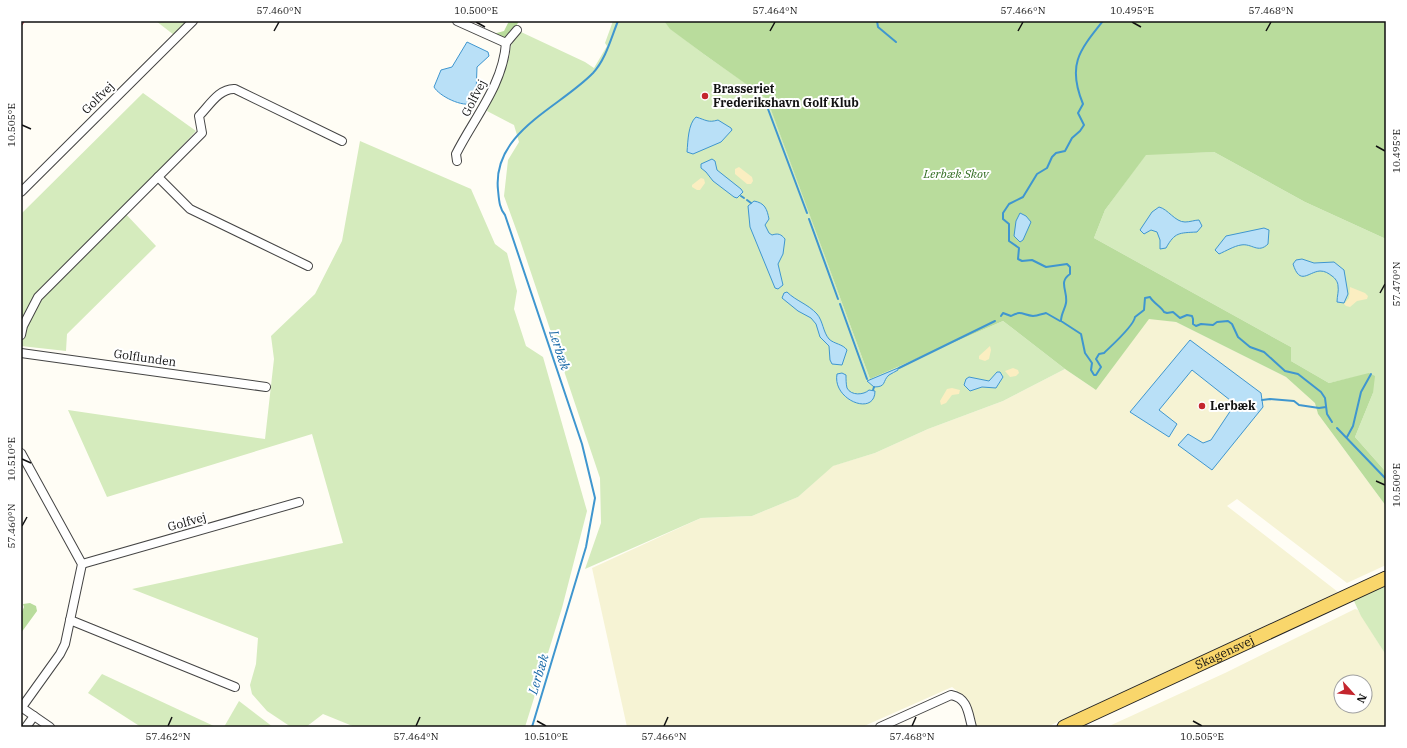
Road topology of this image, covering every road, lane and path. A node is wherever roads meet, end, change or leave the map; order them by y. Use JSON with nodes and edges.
{"nodes":[{"id":1,"x":193,"y":21,"type":"edge"},
{"id":2,"x":457,"y":21,"type":"edge"},
{"id":3,"x":472,"y":24,"type":"edge"},
{"id":4,"x":517,"y":30,"type":"dead end"},
{"id":5,"x":506,"y":43,"type":"junction"},
{"id":6,"x":342,"y":141,"type":"dead end"},
{"id":7,"x":457,"y":161,"type":"dead end"},
{"id":8,"x":158,"y":177,"type":"junction"},
{"id":9,"x":21,"y":192,"type":"edge"},
{"id":10,"x":308,"y":266,"type":"dead end"},
{"id":11,"x":21,"y":335,"type":"edge"},
{"id":12,"x":21,"y":353,"type":"edge"},
{"id":13,"x":266,"y":387,"type":"dead end"},
{"id":14,"x":21,"y":453,"type":"edge"},
{"id":15,"x":299,"y":502,"type":"dead end"},
{"id":16,"x":82,"y":564,"type":"junction"},
{"id":17,"x":1386,"y":578,"type":"edge"},
{"id":18,"x":70,"y":620,"type":"junction"},
{"id":19,"x":235,"y":687,"type":"dead end"},
{"id":20,"x":22,"y":707,"type":"edge"},
{"id":21,"x":34,"y":716,"type":"junction"},
{"id":22,"x":26,"y":727,"type":"edge"},
{"id":23,"x":50,"y":727,"type":"edge"},
{"id":24,"x":880,"y":727,"type":"edge"},
{"id":25,"x":972,"y":727,"type":"edge"},
{"id":26,"x":1064,"y":727,"type":"edge"}],
"edges":[{"from":1,"to":9,"type":"street","name":"Golfvej"},
{"from":2,"to":3,"type":"street"},
{"from":3,"to":5,"type":"street"},
{"from":4,"to":5,"type":"street"},
{"from":5,"to":7,"type":"street","name":"Golfvej"},
{"from":6,"to":8,"type":"street"},
{"from":8,"to":10,"type":"street"},
{"from":8,"to":11,"type":"street"},
{"from":12,"to":13,"type":"street","name":"Golflunden"},
{"from":14,"to":16,"type":"street"},
{"from":15,"to":16,"type":"street","name":"Golfvej"},
{"from":16,"to":18,"type":"street"},
{"from":17,"to":26,"type":"main road","name":"Skagensvej"},
{"from":18,"to":19,"type":"street"},
{"from":18,"to":20,"type":"street"},
{"from":20,"to":21,"type":"street"},
{"from":21,"to":22,"type":"street"},
{"from":21,"to":23,"type":"street"},
{"from":24,"to":25,"type":"street"}]}
